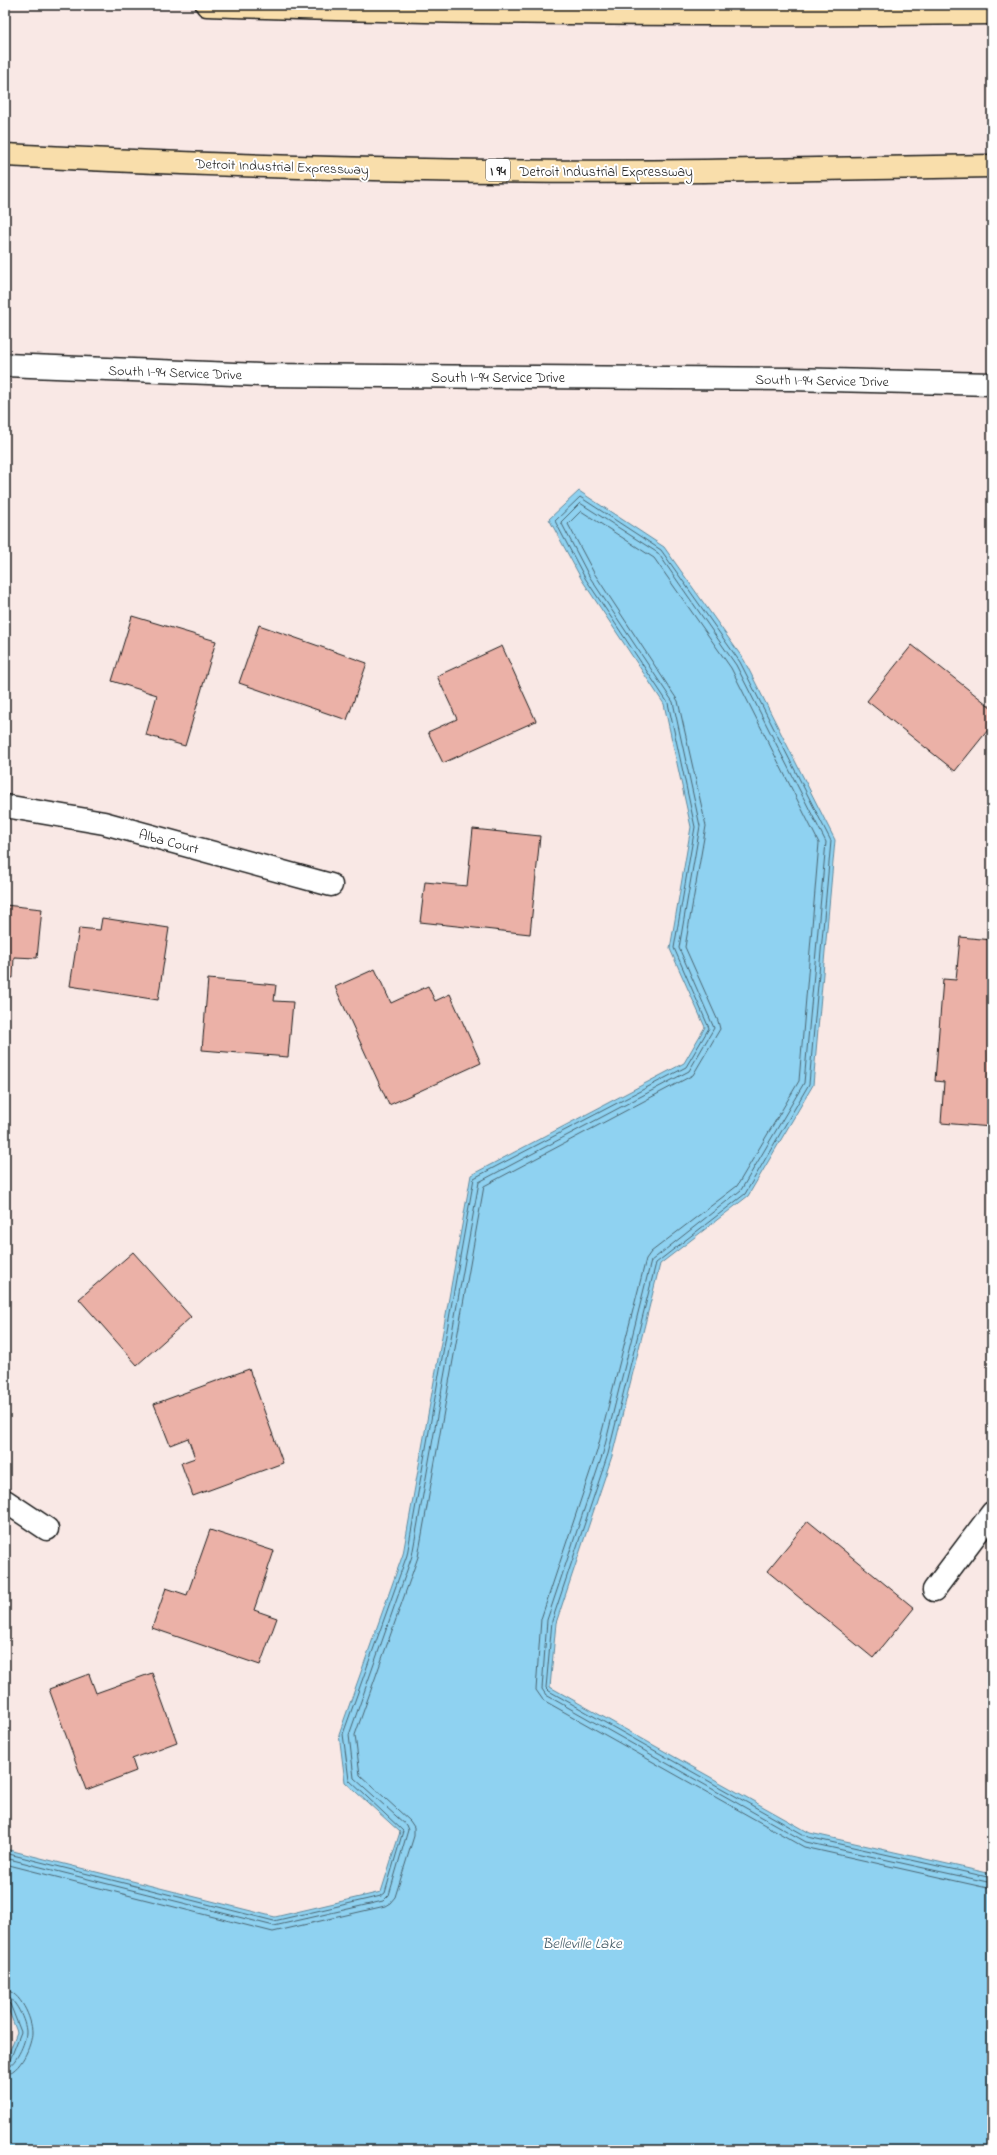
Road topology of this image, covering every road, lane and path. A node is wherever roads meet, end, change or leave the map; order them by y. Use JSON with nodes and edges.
{"nodes":[{"id":1,"x":207,"y":5,"type":"edge"},
{"id":2,"x":992,"y":13,"type":"edge"},
{"id":3,"x":5,"y":155,"type":"edge"},
{"id":4,"x":992,"y":166,"type":"edge"},
{"id":5,"x":5,"y":365,"type":"edge"},
{"id":6,"x":992,"y":384,"type":"edge"},
{"id":7,"x":5,"y":806,"type":"edge"},
{"id":8,"x":331,"y":885,"type":"dead end"},
{"id":9,"x":5,"y":1501,"type":"edge"},
{"id":10,"x":992,"y":1513,"type":"edge"},
{"id":11,"x":47,"y":1529,"type":"dead end"},
{"id":12,"x":934,"y":1590,"type":"dead end"}],
"edges":[{"from":1,"to":2,"type":"highway"},
{"from":3,"to":4,"type":"highway","name":"Detroit Industrial Expressway","number":"I 94"},
{"from":5,"to":6,"type":"street","name":"South I-94 Service Drive"},
{"from":7,"to":8,"type":"street","name":"Alba Court"},
{"from":9,"to":11,"type":"street"},
{"from":10,"to":12,"type":"street"}]}
